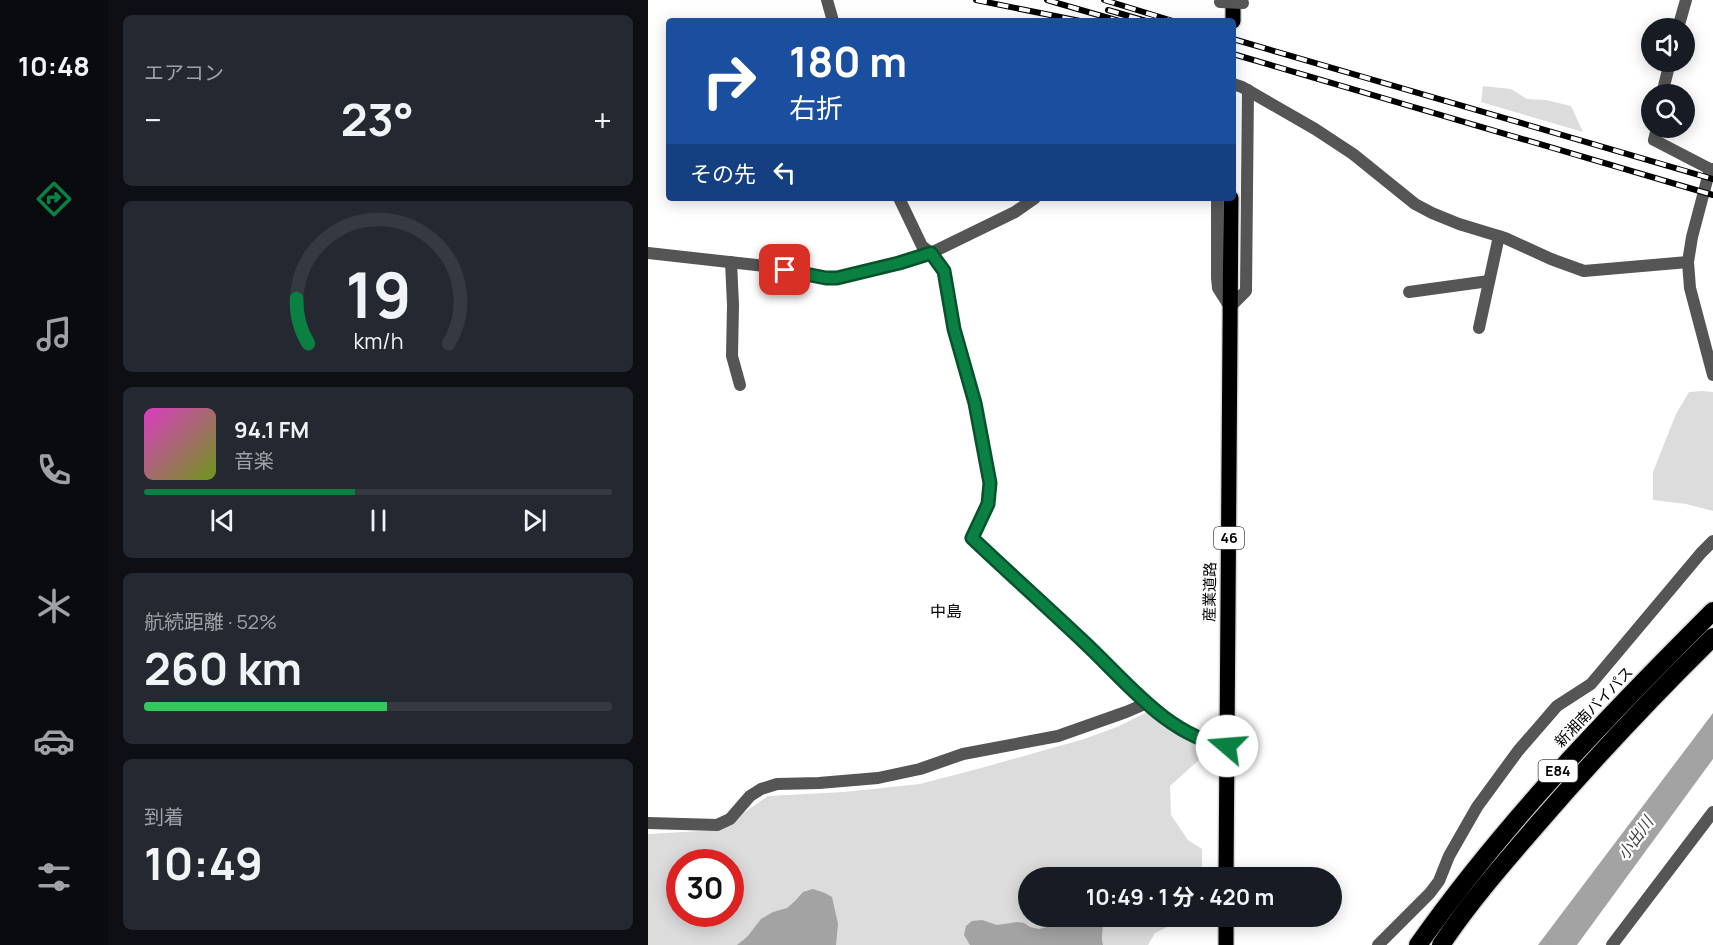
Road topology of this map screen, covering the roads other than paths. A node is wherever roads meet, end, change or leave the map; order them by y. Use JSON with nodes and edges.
{"nodes":[{"id":1,"x":826,"y":0,"type":"edge"},
{"id":2,"x":1686,"y":0,"type":"edge"},
{"id":3,"x":1232,"y":1,"type":"edge"},
{"id":4,"x":832,"y":18,"type":"edge"},
{"id":5,"x":1233,"y":18,"type":"edge"},
{"id":6,"x":1681,"y":18,"type":"edge"},
{"id":7,"x":1241,"y":87,"type":"edge"},
{"id":8,"x":1654,"y":138,"type":"edge"},
{"id":9,"x":1712,"y":169,"type":"edge"},
{"id":10,"x":900,"y":201,"type":"edge"},
{"id":11,"x":1031,"y":201,"type":"edge"},
{"id":12,"x":1216,"y":201,"type":"edge"},
{"id":13,"x":1231,"y":201,"type":"edge"},
{"id":14,"x":1499,"y":236,"type":"junction"},
{"id":15,"x":648,"y":253,"type":"edge"},
{"id":16,"x":931,"y":253,"type":"junction"},
{"id":17,"x":731,"y":262,"type":"junction"},
{"id":18,"x":1688,"y":262,"type":"junction"},
{"id":19,"x":1489,"y":281,"type":"junction"},
{"id":20,"x":1409,"y":292,"type":"dead end"},
{"id":21,"x":1230,"y":307,"type":"junction"},
{"id":22,"x":1479,"y":328,"type":"dead end"},
{"id":23,"x":1713,"y":375,"type":"edge"},
{"id":24,"x":740,"y":385,"type":"dead end"},
{"id":25,"x":1713,"y":541,"type":"edge"},
{"id":26,"x":1713,"y":611,"type":"edge"},
{"id":27,"x":1713,"y":637,"type":"edge"},
{"id":28,"x":1147,"y":703,"type":"junction"},
{"id":29,"x":1227,"y":746,"type":"junction"},
{"id":30,"x":1712,"y":814,"type":"edge"},
{"id":31,"x":648,"y":823,"type":"edge"},
{"id":32,"x":1226,"y":867,"type":"edge"},
{"id":33,"x":1226,"y":927,"type":"edge"},
{"id":34,"x":1226,"y":945,"type":"edge"},
{"id":35,"x":1378,"y":945,"type":"edge"},
{"id":36,"x":1418,"y":945,"type":"edge"},
{"id":37,"x":1441,"y":945,"type":"edge"},
{"id":38,"x":1612,"y":945,"type":"edge"}],
"edges":[{"from":1,"to":4,"type":"street"},
{"from":2,"to":6,"type":"street"},
{"from":3,"to":5,"type":"main road"},
{"from":7,"to":14,"type":"street"},
{"from":7,"to":21,"type":"street"},
{"from":8,"to":9,"type":"street"},
{"from":9,"to":18,"type":"street"},
{"from":10,"to":16,"type":"street"},
{"from":11,"to":16,"type":"street"},
{"from":12,"to":21,"type":"street"},
{"from":13,"to":21,"type":"main road","name":"産業道路","number":"46"},
{"from":14,"to":18,"type":"street"},
{"from":14,"to":19,"type":"street"},
{"from":15,"to":17,"type":"street"},
{"from":16,"to":17,"type":"street"},
{"from":16,"to":28,"type":"street"},
{"from":17,"to":24,"type":"street"},
{"from":18,"to":23,"type":"street"},
{"from":19,"to":20,"type":"street"},
{"from":19,"to":22,"type":"street"},
{"from":21,"to":29,"type":"main road","name":"産業道路","number":"46"},
{"from":25,"to":35,"type":"street"},
{"from":26,"to":36,"type":"highway","name":"新湘南バイパス","number":"E84"},
{"from":27,"to":37,"type":"highway","number":"E84"},
{"from":28,"to":29,"type":"street"},
{"from":28,"to":31,"type":"street"},
{"from":29,"to":32,"type":"main road","name":"産業道路","number":"46"},
{"from":30,"to":38,"type":"street"},
{"from":33,"to":34,"type":"main road"}]}
